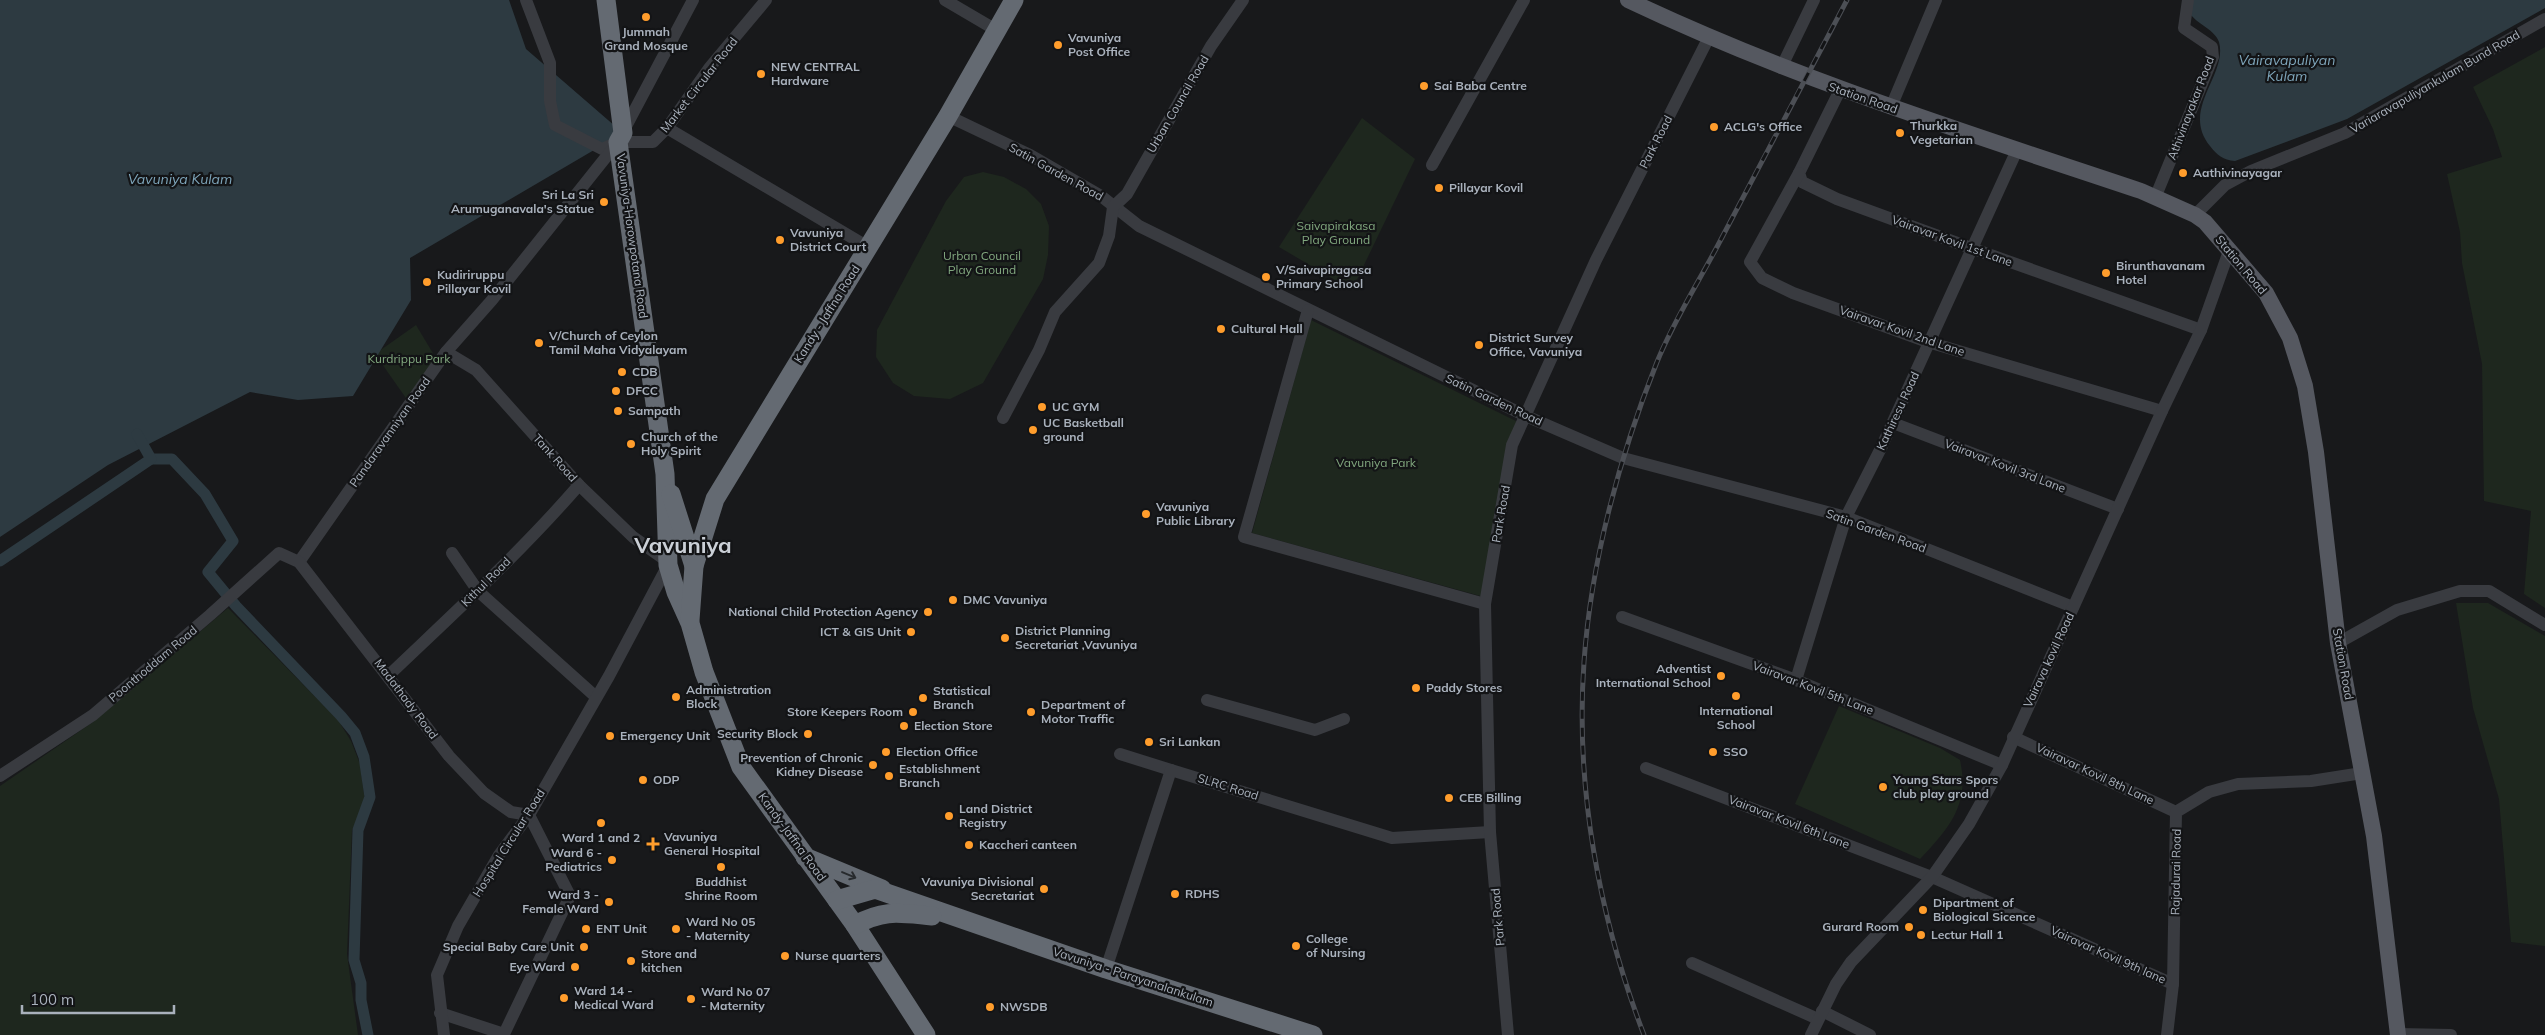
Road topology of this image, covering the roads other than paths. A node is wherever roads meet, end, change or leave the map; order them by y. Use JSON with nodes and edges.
{"nodes":[{"id":1,"x":526,"y":0,"type":"edge"},
{"id":2,"x":606,"y":0,"type":"edge"},
{"id":3,"x":693,"y":0,"type":"edge"},
{"id":4,"x":766,"y":0,"type":"edge"},
{"id":5,"x":945,"y":0,"type":"edge"},
{"id":6,"x":1014,"y":0,"type":"edge"},
{"id":7,"x":1243,"y":0,"type":"edge"},
{"id":8,"x":1524,"y":0,"type":"edge"},
{"id":9,"x":1628,"y":0,"type":"edge"},
{"id":10,"x":1814,"y":0,"type":"edge"},
{"id":11,"x":1936,"y":0,"type":"edge"},
{"id":12,"x":2188,"y":0,"type":"edge"},
{"id":13,"x":2545,"y":19,"type":"edge"},
{"id":14,"x":996,"y":30,"type":"junction"},
{"id":15,"x":1709,"y":37,"type":"junction"},
{"id":16,"x":1781,"y":68,"type":"junction"},
{"id":17,"x":1840,"y":90,"type":"junction"},
{"id":18,"x":1891,"y":107,"type":"junction"},
{"id":19,"x":948,"y":116,"type":"junction"},
{"id":20,"x":667,"y":128,"type":"junction"},
{"id":21,"x":620,"y":138,"type":"junction"},
{"id":22,"x":2017,"y":150,"type":"junction"},
{"id":23,"x":1432,"y":165,"type":"dead end"},
{"id":24,"x":1799,"y":173,"type":"junction"},
{"id":25,"x":2155,"y":198,"type":"junction"},
{"id":26,"x":1113,"y":207,"type":"junction"},
{"id":27,"x":2195,"y":215,"type":"junction"},
{"id":28,"x":868,"y":247,"type":"junction"},
{"id":29,"x":1971,"y":248,"type":"junction"},
{"id":30,"x":2229,"y":251,"type":"junction"},
{"id":31,"x":1308,"y":310,"type":"junction"},
{"id":32,"x":2201,"y":330,"type":"junction"},
{"id":33,"x":1928,"y":342,"type":"junction"},
{"id":34,"x":446,"y":352,"type":"junction"},
{"id":35,"x":2162,"y":411,"type":"junction"},
{"id":36,"x":1526,"y":416,"type":"junction"},
{"id":37,"x":1003,"y":418,"type":"dead end"},
{"id":38,"x":1893,"y":422,"type":"junction"},
{"id":39,"x":665,"y":474,"type":"junction"},
{"id":40,"x":579,"y":485,"type":"junction"},
{"id":41,"x":710,"y":505,"type":"junction"},
{"id":42,"x":2118,"y":509,"type":"junction"},
{"id":43,"x":677,"y":510,"type":"junction"},
{"id":44,"x":1846,"y":517,"type":"junction"},
{"id":45,"x":685,"y":537,"type":"junction"},
{"id":46,"x":452,"y":553,"type":"dead end"},
{"id":47,"x":299,"y":562,"type":"junction"},
{"id":48,"x":668,"y":563,"type":"junction"},
{"id":49,"x":694,"y":566,"type":"junction"},
{"id":50,"x":673,"y":584,"type":"junction"},
{"id":51,"x":478,"y":591,"type":"junction"},
{"id":52,"x":1485,"y":604,"type":"junction"},
{"id":53,"x":2073,"y":607,"type":"junction"},
{"id":54,"x":646,"y":608,"type":"junction"},
{"id":55,"x":1622,"y":617,"type":"dead end"},
{"id":56,"x":690,"y":623,"type":"junction"},
{"id":57,"x":2545,"y":625,"type":"edge"},
{"id":58,"x":2338,"y":642,"type":"junction"},
{"id":59,"x":388,"y":676,"type":"junction"},
{"id":60,"x":1796,"y":680,"type":"junction"},
{"id":61,"x":596,"y":697,"type":"junction"},
{"id":62,"x":1207,"y":700,"type":"dead end"},
{"id":63,"x":1344,"y":719,"type":"dead end"},
{"id":64,"x":2013,"y":737,"type":"junction"},
{"id":65,"x":1120,"y":754,"type":"dead end"},
{"id":66,"x":2002,"y":765,"type":"junction"},
{"id":67,"x":1646,"y":768,"type":"dead end"},
{"id":68,"x":1171,"y":770,"type":"junction"},
{"id":69,"x":2362,"y":773,"type":"junction"},
{"id":70,"x":0,"y":776,"type":"edge"},
{"id":71,"x":2176,"y":812,"type":"junction"},
{"id":72,"x":529,"y":815,"type":"junction"},
{"id":73,"x":1490,"y":832,"type":"junction"},
{"id":74,"x":804,"y":856,"type":"junction"},
{"id":75,"x":1932,"y":877,"type":"junction"},
{"id":76,"x":837,"y":900,"type":"junction"},
{"id":77,"x":909,"y":900,"type":"junction"},
{"id":78,"x":953,"y":917,"type":"junction"},
{"id":79,"x":856,"y":926,"type":"junction"},
{"id":80,"x":1692,"y":963,"type":"dead end"},
{"id":81,"x":1106,"y":969,"type":"junction"},
{"id":82,"x":2174,"y":984,"type":"junction"},
{"id":83,"x":440,"y":1013,"type":"junction"},
{"id":84,"x":1820,"y":1015,"type":"junction"},
{"id":85,"x":444,"y":1035,"type":"edge"},
{"id":86,"x":926,"y":1035,"type":"edge"},
{"id":87,"x":1313,"y":1035,"type":"edge"},
{"id":88,"x":1508,"y":1035,"type":"edge"},
{"id":89,"x":1811,"y":1035,"type":"edge"},
{"id":90,"x":1870,"y":1035,"type":"edge"},
{"id":91,"x":2167,"y":1035,"type":"edge"},
{"id":92,"x":2398,"y":1035,"type":"edge"},
{"id":93,"x":2451,"y":1035,"type":"edge"}],
"edges":[{"from":1,"to":21,"type":"street","name":"Market Circular Road"},
{"from":2,"to":21,"type":"highway","name":"Vavuniya-Horowpotana Road"},
{"from":3,"to":21,"type":"street","name":"Pandaravanniyan Road"},
{"from":4,"to":20,"type":"street","name":"Market Circular Road"},
{"from":5,"to":14,"type":"street"},
{"from":6,"to":14,"type":"highway","name":"Kandy - Jaffna Road"},
{"from":7,"to":26,"type":"street","name":"Urban Council Road"},
{"from":8,"to":23,"type":"street"},
{"from":9,"to":15,"type":"main road","name":"Station Road"},
{"from":10,"to":16,"type":"street"},
{"from":11,"to":18,"type":"street"},
{"from":12,"to":25,"type":"street","name":"Athivinayakar Road"},
{"from":13,"to":27,"type":"street","name":"Variaravapuliyankulam Bund Road"},
{"from":14,"to":19,"type":"highway","name":"Kandy - Jaffna Road"},
{"from":15,"to":16,"type":"main road","name":"Station Road"},
{"from":15,"to":36,"type":"street","name":"Park Road"},
{"from":16,"to":17,"type":"main road","name":"Station Road"},
{"from":17,"to":18,"type":"main road","name":"Station Road"},
{"from":17,"to":24,"type":"street"},
{"from":18,"to":22,"type":"main road","name":"Station Road"},
{"from":19,"to":26,"type":"street","name":"Satin Garden Road"},
{"from":19,"to":28,"type":"highway","name":"Kandy - Jaffna Road"},
{"from":20,"to":21,"type":"street","name":"Market Circular Road"},
{"from":20,"to":28,"type":"street"},
{"from":21,"to":34,"type":"street","name":"Pandaravanniyan Road"},
{"from":21,"to":39,"type":"highway","name":"Vavuniya-Horowpotana Road"},
{"from":22,"to":25,"type":"main road","name":"Station Road"},
{"from":22,"to":29,"type":"street","name":"Kathiresu Road"},
{"from":24,"to":29,"type":"street","name":"Vairavar Kovil 1st Lane"},
{"from":24,"to":33,"type":"street","name":"Vairavar Kovil 2nd Lane"},
{"from":25,"to":27,"type":"main road","name":"Station Road"},
{"from":26,"to":31,"type":"street","name":"Satin Garden Road"},
{"from":26,"to":37,"type":"street"},
{"from":27,"to":30,"type":"main road","name":"Station Road"},
{"from":28,"to":41,"type":"highway","name":"Kandy - Jaffna Road"},
{"from":29,"to":32,"type":"street","name":"Vairavar Kovil 1st Lane"},
{"from":29,"to":33,"type":"street","name":"Kathiresu Road"},
{"from":30,"to":32,"type":"street","name":"Vairava kovil Road"},
{"from":30,"to":58,"type":"main road","name":"Station Road"},
{"from":31,"to":36,"type":"street","name":"Satin Garden Road"},
{"from":31,"to":52,"type":"street"},
{"from":32,"to":35,"type":"street","name":"Vairava kovil Road"},
{"from":33,"to":35,"type":"street","name":"Vairavar Kovil 2nd Lane"},
{"from":33,"to":38,"type":"street","name":"Kathiresu Road"},
{"from":34,"to":40,"type":"street","name":"Tank Road"},
{"from":34,"to":47,"type":"street","name":"Pandaravanniyan Road"},
{"from":35,"to":42,"type":"street","name":"Vairava kovil Road"},
{"from":36,"to":44,"type":"street","name":"Satin Garden Road"},
{"from":36,"to":52,"type":"street","name":"Park Road"},
{"from":38,"to":42,"type":"street","name":"Vairavar Kovil 3rd Lane"},
{"from":38,"to":44,"type":"street","name":"Kathiresu Road"},
{"from":39,"to":43,"type":"highway","name":"Vavuniya-Horowpotana Road"},
{"from":39,"to":48,"type":"highway","name":"Vavuniya-Horowpotana Road"},
{"from":40,"to":48,"type":"street","name":"Tank Road"},
{"from":40,"to":51,"type":"street","name":"Kithul Road"},
{"from":41,"to":43,"type":"highway"},
{"from":41,"to":45,"type":"highway","name":"Kandy - Jaffna Road"},
{"from":41,"to":49,"type":"highway","name":"Kandy - Jaffna Road"},
{"from":42,"to":53,"type":"street","name":"Vairava kovil Road"},
{"from":43,"to":45,"type":"highway","name":"Vavuniya-Horowpotana Road"},
{"from":44,"to":53,"type":"street","name":"Satin Garden Road"},
{"from":44,"to":60,"type":"street","name":"Kathiresu Road"},
{"from":45,"to":48,"type":"highway","name":"Kandy - Jaffna Road"},
{"from":45,"to":49,"type":"highway","name":"Vavuniya-Horowpotana Road"},
{"from":46,"to":51,"type":"street"},
{"from":47,"to":59,"type":"street","name":"Madathady Road"},
{"from":47,"to":70,"type":"street","name":"Poonthoddam Road"},
{"from":48,"to":50,"type":"highway","name":"Kandy-Jaffna Road"},
{"from":48,"to":54,"type":"street","name":"Hospital Circular Road"},
{"from":49,"to":50,"type":"highway","name":"Hospital Circular Road"},
{"from":49,"to":56,"type":"highway","name":"Kandy-Jaffna Road"},
{"from":50,"to":54,"type":"street","name":"Hospital Circular Road"},
{"from":50,"to":56,"type":"highway","name":"Kandy-Jaffna Road"},
{"from":51,"to":59,"type":"street","name":"Kithul Road"},
{"from":51,"to":61,"type":"street"},
{"from":52,"to":73,"type":"street","name":"Park Road"},
{"from":53,"to":64,"type":"street","name":"Vairava kovil Road"},
{"from":54,"to":61,"type":"street","name":"Hospital Circular Road"},
{"from":55,"to":60,"type":"street","name":"Vairavar Kovil 5th Lane"},
{"from":56,"to":74,"type":"highway","name":"Kandy-Jaffna Road"},
{"from":57,"to":58,"type":"street"},
{"from":58,"to":69,"type":"main road","name":"Station Road"},
{"from":59,"to":72,"type":"street","name":"Madathady Road"},
{"from":60,"to":66,"type":"street","name":"Vairavar Kovil 5th Lane"},
{"from":61,"to":72,"type":"street","name":"Hospital Circular Road"},
{"from":62,"to":63,"type":"street"},
{"from":64,"to":66,"type":"street","name":"Vairava kovil Road"},
{"from":64,"to":71,"type":"street","name":"Vairavar Kovil 8th Lane"},
{"from":65,"to":68,"type":"street","name":"SLRC Road"},
{"from":66,"to":75,"type":"street","name":"Vairava kovil Road"},
{"from":67,"to":75,"type":"street","name":"Vairavar Kovil 6th Lane"},
{"from":68,"to":73,"type":"street","name":"SLRC Road"},
{"from":68,"to":81,"type":"street"},
{"from":69,"to":71,"type":"street","name":"Rajadurai Road"},
{"from":69,"to":92,"type":"main road","name":"Station Road"},
{"from":71,"to":82,"type":"street","name":"Rajadurai Road"},
{"from":72,"to":83,"type":"street","name":"Hospital Circular Road"},
{"from":72,"to":83,"type":"street"},
{"from":73,"to":88,"type":"street","name":"Park Road"},
{"from":74,"to":76,"type":"highway","name":"Kandy-Jaffna Road"},
{"from":74,"to":77,"type":"highway","one_way":true},
{"from":75,"to":82,"type":"street","name":"Vairavar Kovil 9th lane"},
{"from":75,"to":84,"type":"street","name":"Vairava kovil Road"},
{"from":76,"to":77,"type":"highway"},
{"from":76,"to":79,"type":"highway","name":"Kandy-Jaffna Road"},
{"from":77,"to":78,"type":"highway"},
{"from":78,"to":79,"type":"highway"},
{"from":78,"to":81,"type":"highway","name":"Vavuniya - Parayanalankulam"},
{"from":79,"to":86,"type":"highway","name":"Kandy-Jaffna Road"},
{"from":80,"to":84,"type":"street"},
{"from":81,"to":87,"type":"highway","name":"Vavuniya - Parayanalankulam"},
{"from":82,"to":91,"type":"street","name":"Rajadurai Road"},
{"from":83,"to":85,"type":"street","name":"Hospital Circular Road"},
{"from":84,"to":89,"type":"street","name":"Vairava kovil Road"},
{"from":84,"to":90,"type":"street"},
{"from":92,"to":93,"type":"street"}]}
